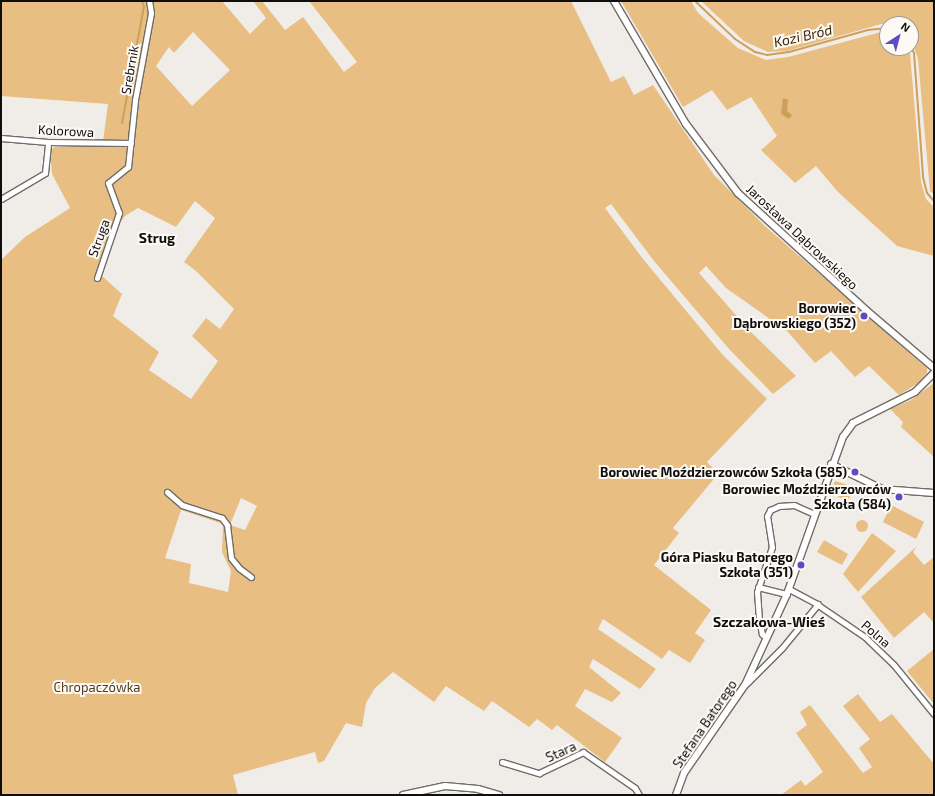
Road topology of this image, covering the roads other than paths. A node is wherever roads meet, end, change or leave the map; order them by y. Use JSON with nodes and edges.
{"nodes":[{"id":1,"x":149,"y":1,"type":"edge"},
{"id":2,"x":614,"y":1,"type":"edge"},
{"id":3,"x":1,"y":138,"type":"edge"},
{"id":4,"x":48,"y":142,"type":"junction"},
{"id":5,"x":130,"y":143,"type":"junction"},
{"id":6,"x":128,"y":168,"type":"joint"},
{"id":7,"x":1,"y":199,"type":"edge"},
{"id":8,"x":97,"y":278,"type":"dead end"},
{"id":9,"x":934,"y":368,"type":"edge"},
{"id":10,"x":934,"y":373,"type":"edge"},
{"id":11,"x":832,"y":464,"type":"junction"},
{"id":12,"x":167,"y":492,"type":"dead end"},
{"id":13,"x":934,"y":493,"type":"edge"},
{"id":14,"x":814,"y":514,"type":"junction"},
{"id":15,"x":251,"y":577,"type":"dead end"},
{"id":16,"x":758,"y":587,"type":"junction"},
{"id":17,"x":788,"y":592,"type":"junction"},
{"id":18,"x":818,"y":604,"type":"junction"},
{"id":19,"x":766,"y":638,"type":"junction"},
{"id":20,"x":745,"y":685,"type":"junction"},
{"id":21,"x":934,"y":714,"type":"edge"},
{"id":22,"x":502,"y":762,"type":"dead end"},
{"id":23,"x":403,"y":795,"type":"edge"},
{"id":24,"x":499,"y":795,"type":"edge"},
{"id":25,"x":640,"y":795,"type":"edge"},
{"id":26,"x":676,"y":795,"type":"edge"}],
"edges":[{"from":1,"to":5,"type":"street","name":"Srebrnik"},
{"from":2,"to":9,"type":"street","name":"Jarosława Dąbrowskiego"},
{"from":3,"to":4,"type":"street","name":"Kolorowa"},
{"from":4,"to":5,"type":"street","name":"Kolorowa"},
{"from":4,"to":7,"type":"street"},
{"from":5,"to":6,"type":"street","name":"Srebrnik"},
{"from":6,"to":8,"type":"street","name":"Struga"},
{"from":10,"to":11,"type":"street","name":"Stefana Batorego"},
{"from":11,"to":13,"type":"street"},
{"from":11,"to":14,"type":"street","name":"Stefana Batorego"},
{"from":12,"to":15,"type":"street"},
{"from":14,"to":16,"type":"street"},
{"from":14,"to":17,"type":"street","name":"Stefana Batorego"},
{"from":16,"to":17,"type":"street","name":"Polna"},
{"from":16,"to":19,"type":"street"},
{"from":17,"to":18,"type":"street","name":"Polna"},
{"from":17,"to":19,"type":"street","name":"Stefana Batorego"},
{"from":18,"to":20,"type":"street"},
{"from":18,"to":21,"type":"street","name":"Polna"},
{"from":19,"to":20,"type":"street","name":"Stefana Batorego"},
{"from":20,"to":26,"type":"street","name":"Stefana Batorego"},
{"from":22,"to":25,"type":"street","name":"Stara"},
{"from":23,"to":24,"type":"street"}]}
